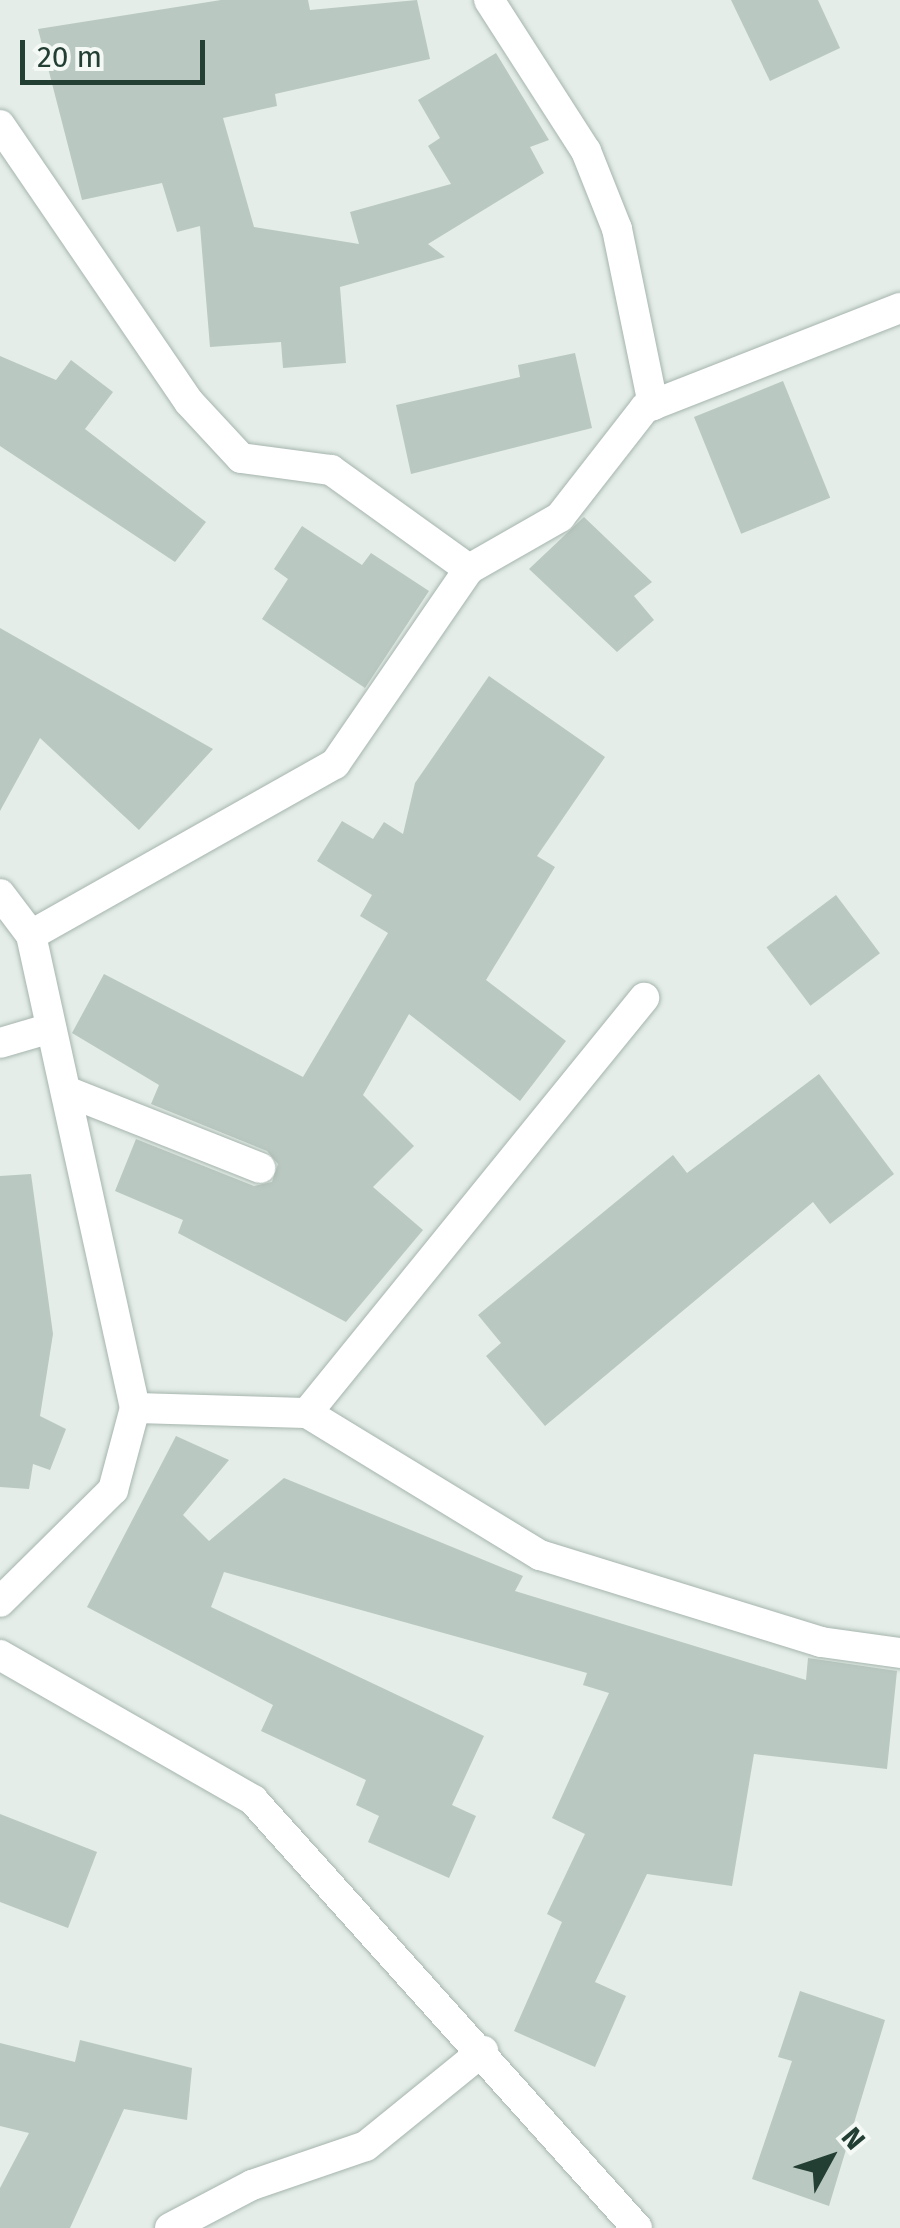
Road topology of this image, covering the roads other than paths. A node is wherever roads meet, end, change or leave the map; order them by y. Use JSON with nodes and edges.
{"nodes":[{"id":1,"x":490,"y":0,"type":"edge"},
{"id":2,"x":0,"y":125,"type":"edge"},
{"id":3,"x":900,"y":308,"type":"edge"},
{"id":4,"x":654,"y":405,"type":"junction"},
{"id":5,"x":469,"y":569,"type":"junction"},
{"id":6,"x":0,"y":894,"type":"edge"},
{"id":7,"x":31,"y":935,"type":"junction"},
{"id":8,"x":644,"y":998,"type":"dead end"},
{"id":9,"x":52,"y":1028,"type":"junction"},
{"id":10,"x":0,"y":1042,"type":"edge"},
{"id":11,"x":66,"y":1090,"type":"junction"},
{"id":12,"x":260,"y":1168,"type":"dead end"},
{"id":13,"x":136,"y":1408,"type":"junction"},
{"id":14,"x":307,"y":1414,"type":"junction"},
{"id":15,"x":0,"y":1602,"type":"edge"},
{"id":16,"x":900,"y":1653,"type":"edge"},
{"id":17,"x":0,"y":1655,"type":"edge"},
{"id":18,"x":484,"y":2051,"type":"junction"},
{"id":19,"x":170,"y":2228,"type":"edge"},
{"id":20,"x":637,"y":2228,"type":"edge"}],
"edges":[{"from":1,"to":4,"type":"street"},
{"from":2,"to":5,"type":"street"},
{"from":3,"to":4,"type":"street"},
{"from":4,"to":5,"type":"street"},
{"from":5,"to":7,"type":"street"},
{"from":6,"to":7,"type":"street"},
{"from":7,"to":9,"type":"street"},
{"from":8,"to":14,"type":"street"},
{"from":9,"to":10,"type":"street"},
{"from":9,"to":11,"type":"street"},
{"from":11,"to":12,"type":"street"},
{"from":11,"to":13,"type":"street"},
{"from":13,"to":14,"type":"street"},
{"from":13,"to":15,"type":"street"},
{"from":14,"to":16,"type":"street"},
{"from":17,"to":18,"type":"street"},
{"from":18,"to":19,"type":"street"},
{"from":18,"to":20,"type":"street"}]}
